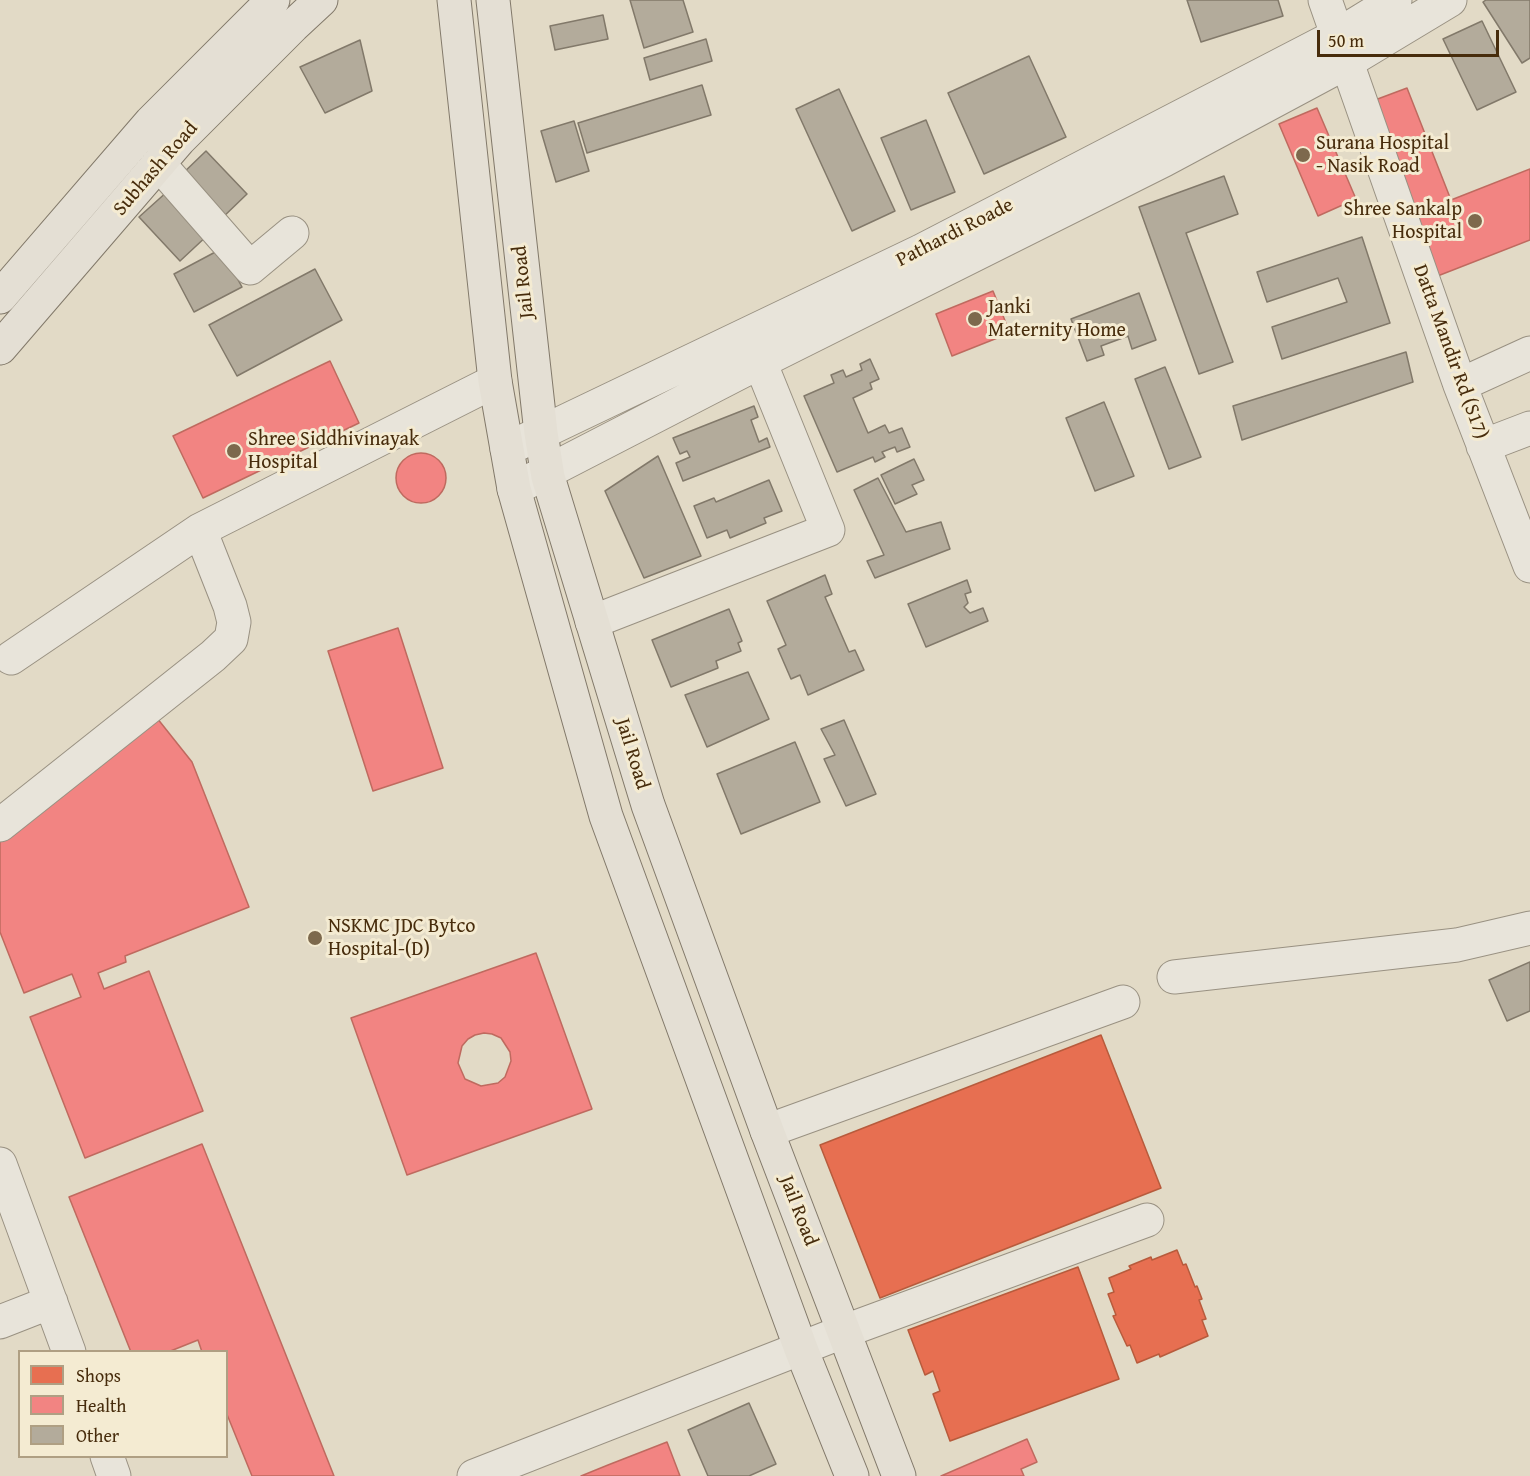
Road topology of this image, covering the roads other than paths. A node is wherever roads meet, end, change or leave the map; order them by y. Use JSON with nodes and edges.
{"nodes":[{"id":1,"x":321,"y":0,"type":"edge"},
{"id":2,"x":454,"y":0,"type":"edge"},
{"id":3,"x":493,"y":0,"type":"edge"},
{"id":4,"x":1325,"y":0,"type":"edge"},
{"id":5,"x":1395,"y":0,"type":"edge"},
{"id":6,"x":1450,"y":0,"type":"edge"},
{"id":7,"x":272,"y":1,"type":"edge"},
{"id":8,"x":1343,"y":49,"type":"junction"},
{"id":9,"x":159,"y":164,"type":"junction"},
{"id":10,"x":292,"y":233,"type":"dead end"},
{"id":11,"x":0,"y":297,"type":"edge"},
{"id":12,"x":0,"y":348,"type":"edge"},
{"id":13,"x":1530,"y":353,"type":"edge"},
{"id":14,"x":760,"y":362,"type":"junction"},
{"id":15,"x":495,"y":381,"type":"junction"},
{"id":16,"x":1460,"y":385,"type":"junction"},
{"id":17,"x":1530,"y":428,"type":"edge"},
{"id":18,"x":541,"y":433,"type":"junction"},
{"id":19,"x":1483,"y":446,"type":"junction"},
{"id":20,"x":507,"y":449,"type":"junction"},
{"id":21,"x":547,"y":471,"type":"junction"},
{"id":22,"x":514,"y":489,"type":"junction"},
{"id":23,"x":200,"y":530,"type":"junction"},
{"id":24,"x":1528,"y":557,"type":"edge"},
{"id":25,"x":592,"y":622,"type":"junction"},
{"id":26,"x":11,"y":658,"type":"dead end"},
{"id":27,"x":0,"y":825,"type":"edge"},
{"id":28,"x":1530,"y":928,"type":"edge"},
{"id":29,"x":1174,"y":977,"type":"dead end"},
{"id":30,"x":1123,"y":1002,"type":"dead end"},
{"id":31,"x":767,"y":1131,"type":"junction"},
{"id":32,"x":0,"y":1164,"type":"edge"},
{"id":33,"x":1147,"y":1220,"type":"dead end"},
{"id":34,"x":51,"y":1302,"type":"junction"},
{"id":35,"x":0,"y":1322,"type":"edge"},
{"id":36,"x":845,"y":1331,"type":"junction"},
{"id":37,"x":801,"y":1348,"type":"junction"},
{"id":38,"x":68,"y":1350,"type":"edge"},
{"id":39,"x":108,"y":1458,"type":"edge"},
{"id":40,"x":543,"y":1463,"type":"edge"},
{"id":41,"x":114,"y":1476,"type":"edge"},
{"id":42,"x":474,"y":1476,"type":"edge"},
{"id":43,"x":852,"y":1476,"type":"edge"},
{"id":44,"x":899,"y":1476,"type":"edge"}],
"edges":[{"from":1,"to":9,"type":"main road","name":"Subhash Road"},
{"from":2,"to":15,"type":"main road","name":"Jail Road"},
{"from":3,"to":18,"type":"main road","name":"Jail Road"},
{"from":4,"to":8,"type":"street","name":"Datta Mandir Rd (S17)"},
{"from":5,"to":8,"type":"street","name":"Pathardi Roade"},
{"from":6,"to":8,"type":"street"},
{"from":7,"to":11,"type":"main road","name":"Subhash Road"},
{"from":8,"to":14,"type":"street"},
{"from":8,"to":16,"type":"street","name":"Datta Mandir Rd (S17)"},
{"from":8,"to":18,"type":"street","name":"Pathardi Roade"},
{"from":9,"to":10,"type":"street"},
{"from":9,"to":12,"type":"main road","name":"Subhash Road"},
{"from":13,"to":16,"type":"street"},
{"from":14,"to":21,"type":"street"},
{"from":14,"to":25,"type":"street"},
{"from":15,"to":20,"type":"main road","name":"Jail Road"},
{"from":15,"to":23,"type":"street"},
{"from":16,"to":19,"type":"street","name":"Datta Mandir Rd (S17)"},
{"from":17,"to":19,"type":"street"},
{"from":18,"to":20,"type":"street","name":"Pathardi Roade"},
{"from":18,"to":21,"type":"main road","name":"Jail Road"},
{"from":19,"to":24,"type":"street","name":"Datta Mandir Rd (S17)"},
{"from":20,"to":22,"type":"main road","name":"Jail Road"},
{"from":21,"to":22,"type":"street"},
{"from":21,"to":25,"type":"main road","name":"Jail Road"},
{"from":22,"to":37,"type":"main road","name":"Jail Road"},
{"from":23,"to":26,"type":"street"},
{"from":23,"to":27,"type":"street"},
{"from":25,"to":31,"type":"main road","name":"Jail Road"},
{"from":28,"to":29,"type":"street"},
{"from":30,"to":31,"type":"street"},
{"from":31,"to":36,"type":"main road","name":"Jail Road"},
{"from":32,"to":34,"type":"street"},
{"from":33,"to":36,"type":"street"},
{"from":34,"to":35,"type":"street"},
{"from":34,"to":38,"type":"street"},
{"from":36,"to":37,"type":"street"},
{"from":36,"to":44,"type":"main road","name":"Jail Road"},
{"from":37,"to":40,"type":"street"},
{"from":37,"to":43,"type":"main road","name":"Jail Road"},
{"from":39,"to":41,"type":"street"},
{"from":40,"to":42,"type":"street"}]}
